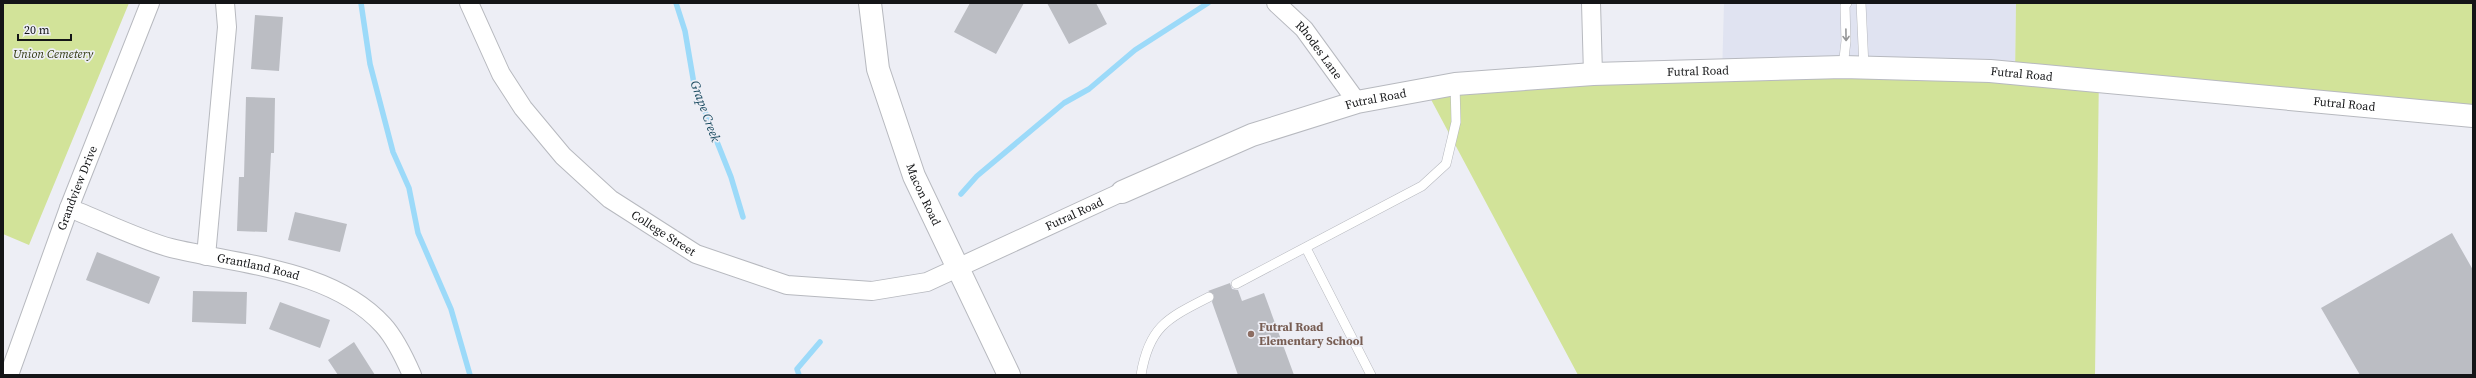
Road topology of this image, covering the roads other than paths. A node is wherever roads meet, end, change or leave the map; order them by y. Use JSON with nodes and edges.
{"nodes":[{"id":1,"x":150,"y":3,"type":"edge"},
{"id":2,"x":225,"y":3,"type":"edge"},
{"id":3,"x":469,"y":3,"type":"edge"},
{"id":4,"x":870,"y":3,"type":"edge"},
{"id":5,"x":1276,"y":3,"type":"edge"},
{"id":6,"x":1591,"y":3,"type":"edge"},
{"id":7,"x":1847,"y":3,"type":"edge"},
{"id":8,"x":1861,"y":3,"type":"edge"},
{"id":9,"x":1854,"y":67,"type":"junction"},
{"id":10,"x":1593,"y":74,"type":"junction"},
{"id":11,"x":1455,"y":84,"type":"junction"},
{"id":12,"x":1357,"y":102,"type":"junction"},
{"id":13,"x":2473,"y":116,"type":"edge"},
{"id":14,"x":1122,"y":192,"type":"joint"},
{"id":15,"x":69,"y":208,"type":"junction"},
{"id":16,"x":1306,"y":248,"type":"junction"},
{"id":17,"x":206,"y":256,"type":"junction"},
{"id":18,"x":957,"y":269,"type":"junction"},
{"id":19,"x":1236,"y":284,"type":"dead end"},
{"id":20,"x":1210,"y":296,"type":"dead end"},
{"id":21,"x":9,"y":375,"type":"edge"},
{"id":22,"x":412,"y":375,"type":"edge"},
{"id":23,"x":1009,"y":375,"type":"edge"},
{"id":24,"x":1141,"y":375,"type":"edge"},
{"id":25,"x":1370,"y":375,"type":"edge"}],
"edges":[{"from":1,"to":15,"type":"street","name":"Grandview Drive"},
{"from":2,"to":17,"type":"street"},
{"from":3,"to":18,"type":"street","name":"College Street"},
{"from":4,"to":18,"type":"street","name":"Macon Road"},
{"from":5,"to":12,"type":"street","name":"Rhodes Lane"},
{"from":6,"to":10,"type":"street"},
{"from":7,"to":9,"type":"lane","one_way":true},
{"from":8,"to":9,"type":"lane"},
{"from":9,"to":10,"type":"street","name":"Futral Road"},
{"from":9,"to":13,"type":"street","name":"Futral Road"},
{"from":10,"to":11,"type":"street","name":"Futral Road"},
{"from":11,"to":12,"type":"street","name":"Futral Road"},
{"from":11,"to":16,"type":"lane"},
{"from":12,"to":14,"type":"street","name":"Futral Road"},
{"from":14,"to":18,"type":"street","name":"Futral Road"},
{"from":15,"to":17,"type":"street","name":"Grantland Road"},
{"from":15,"to":21,"type":"street","name":"Grandview Drive"},
{"from":16,"to":19,"type":"lane"},
{"from":16,"to":25,"type":"lane"},
{"from":17,"to":22,"type":"street","name":"Grantland Road"},
{"from":18,"to":23,"type":"street","name":"Macon Road"},
{"from":20,"to":24,"type":"lane"}]}
